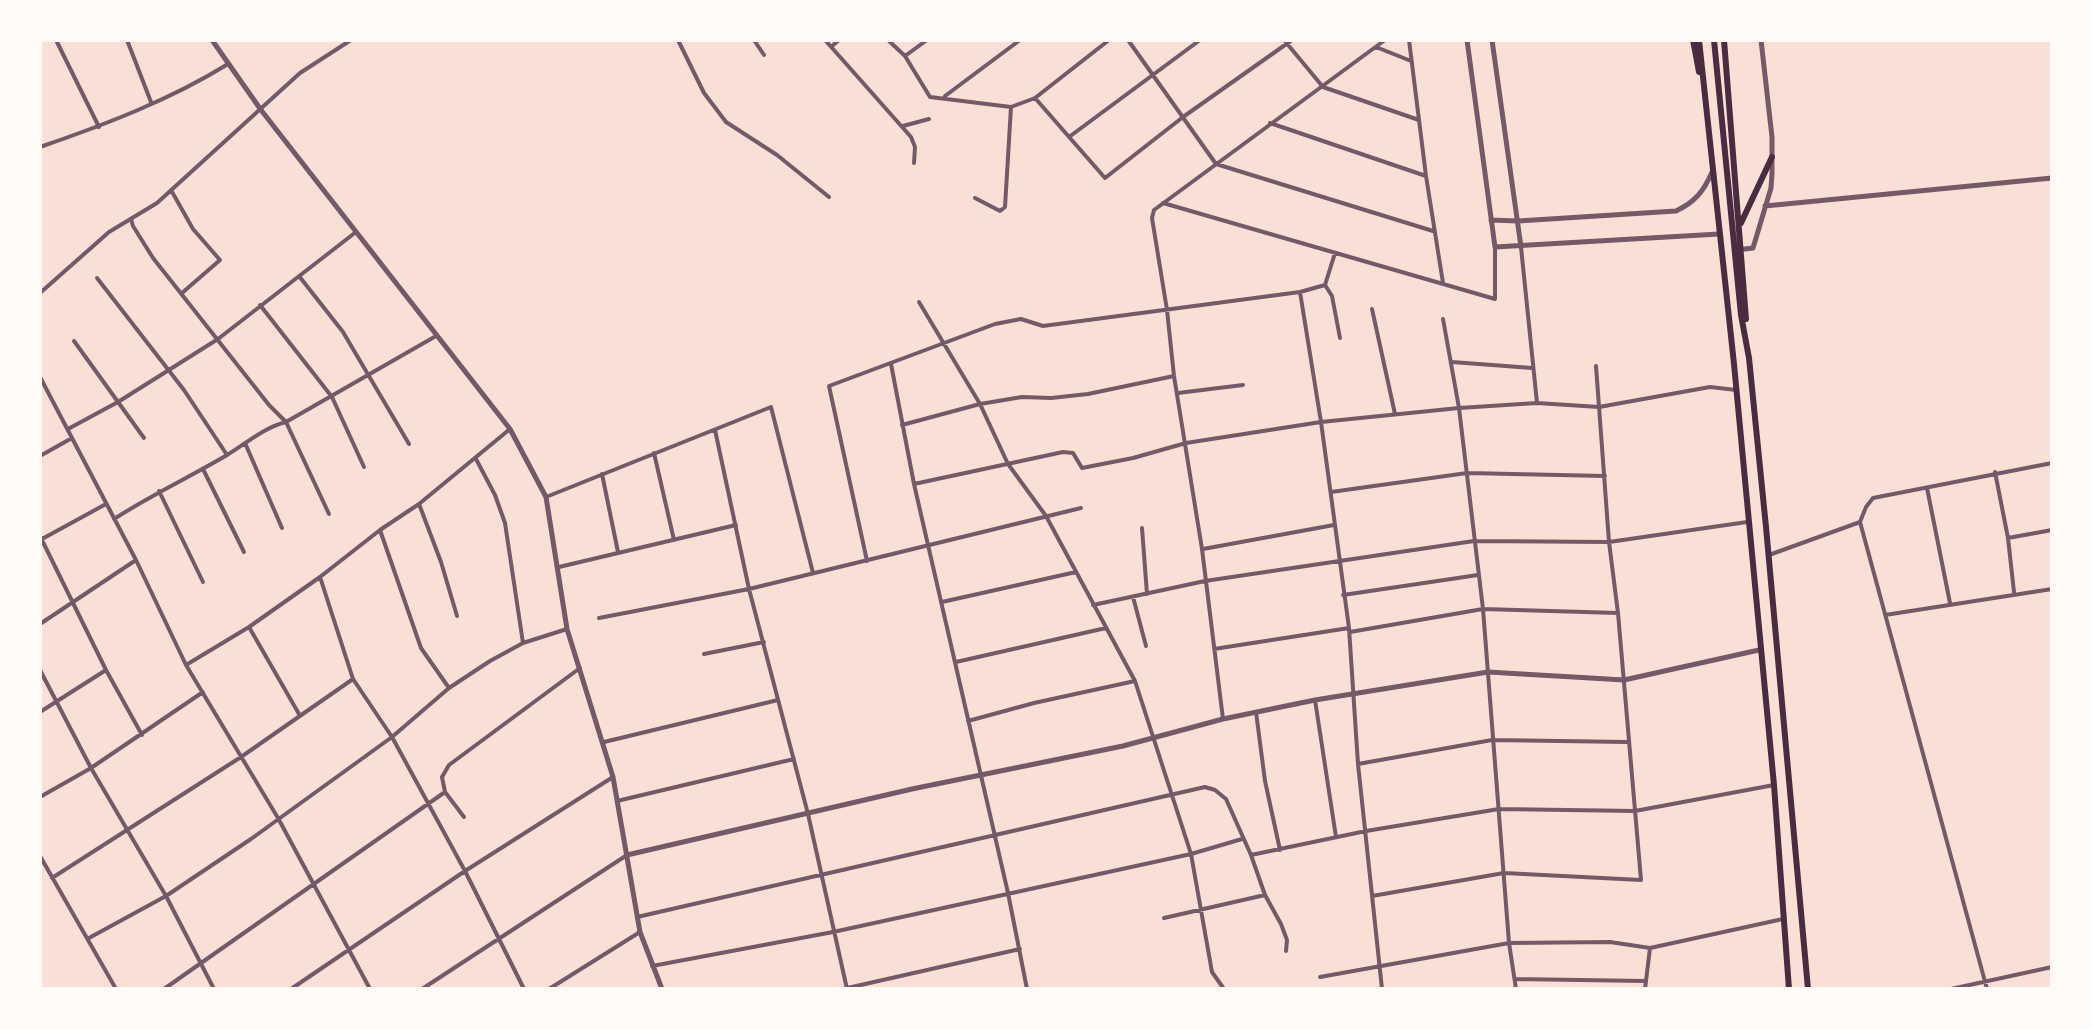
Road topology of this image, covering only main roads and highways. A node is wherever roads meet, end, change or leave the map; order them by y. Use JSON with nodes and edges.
{"nodes":[{"id":1,"x":1693,"y":40,"type":"edge"},
{"id":2,"x":1699,"y":40,"type":"edge"},
{"id":3,"x":1714,"y":40,"type":"edge"},
{"id":4,"x":1724,"y":40,"type":"edge"},
{"id":5,"x":1706,"y":110,"type":"junction"},
{"id":6,"x":1772,"y":157,"type":"road end"},
{"id":7,"x":1739,"y":227,"type":"junction"},
{"id":8,"x":1738,"y":250,"type":"junction"},
{"id":9,"x":1789,"y":989,"type":"edge"},
{"id":10,"x":1808,"y":989,"type":"edge"}],
"edges":[{"from":1,"to":5,"type":"main road"},
{"from":2,"to":5,"type":"main road"},
{"from":3,"to":8,"type":"main road"},
{"from":4,"to":7,"type":"main road"},
{"from":5,"to":9,"type":"main road"},
{"from":6,"to":7,"type":"main road"},
{"from":7,"to":8,"type":"main road"},
{"from":8,"to":10,"type":"main road"}]}
